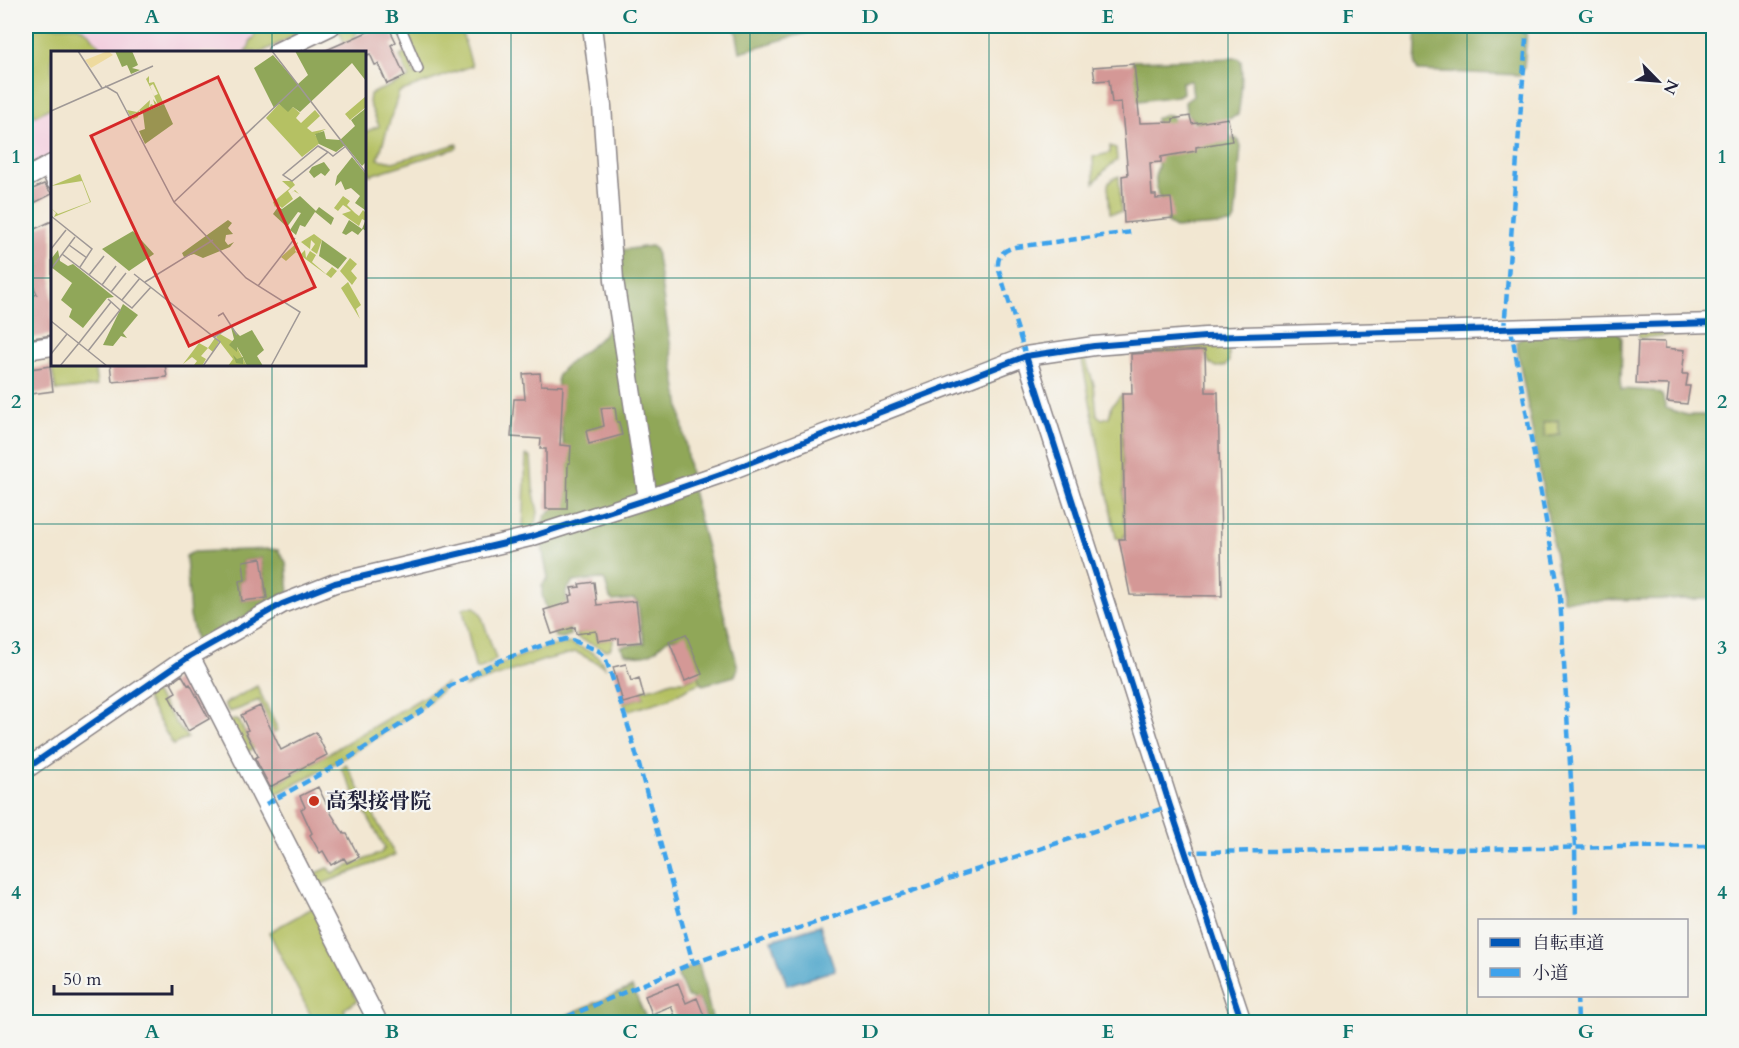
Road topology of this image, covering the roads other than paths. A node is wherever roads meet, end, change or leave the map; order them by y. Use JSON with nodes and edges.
{"nodes":[{"id":1,"x":331,"y":26,"type":"edge"},
{"id":2,"x":400,"y":26,"type":"edge"},
{"id":3,"x":592,"y":26,"type":"edge"},
{"id":4,"x":284,"y":51,"type":"edge"},
{"id":5,"x":418,"y":69,"type":"dead end"},
{"id":6,"x":50,"y":172,"type":"edge"},
{"id":7,"x":26,"y":178,"type":"edge"},
{"id":8,"x":1713,"y":323,"type":"edge"},
{"id":9,"x":51,"y":346,"type":"edge"},
{"id":10,"x":26,"y":350,"type":"edge"},
{"id":11,"x":1026,"y":356,"type":"junction"},
{"id":12,"x":648,"y":499,"type":"junction"},
{"id":13,"x":190,"y":656,"type":"junction"},
{"id":14,"x":26,"y":769,"type":"edge"},
{"id":15,"x":378,"y":1023,"type":"edge"},
{"id":16,"x":1242,"y":1023,"type":"edge"}],
"edges":[{"from":1,"to":4,"type":"street"},
{"from":2,"to":5,"type":"lane"},
{"from":3,"to":12,"type":"street"},
{"from":6,"to":7,"type":"street"},
{"from":8,"to":11,"type":"street"},
{"from":9,"to":10,"type":"street"},
{"from":11,"to":12,"type":"street"},
{"from":11,"to":16,"type":"street"},
{"from":12,"to":13,"type":"street"},
{"from":13,"to":14,"type":"street"},
{"from":13,"to":15,"type":"street"}]}
